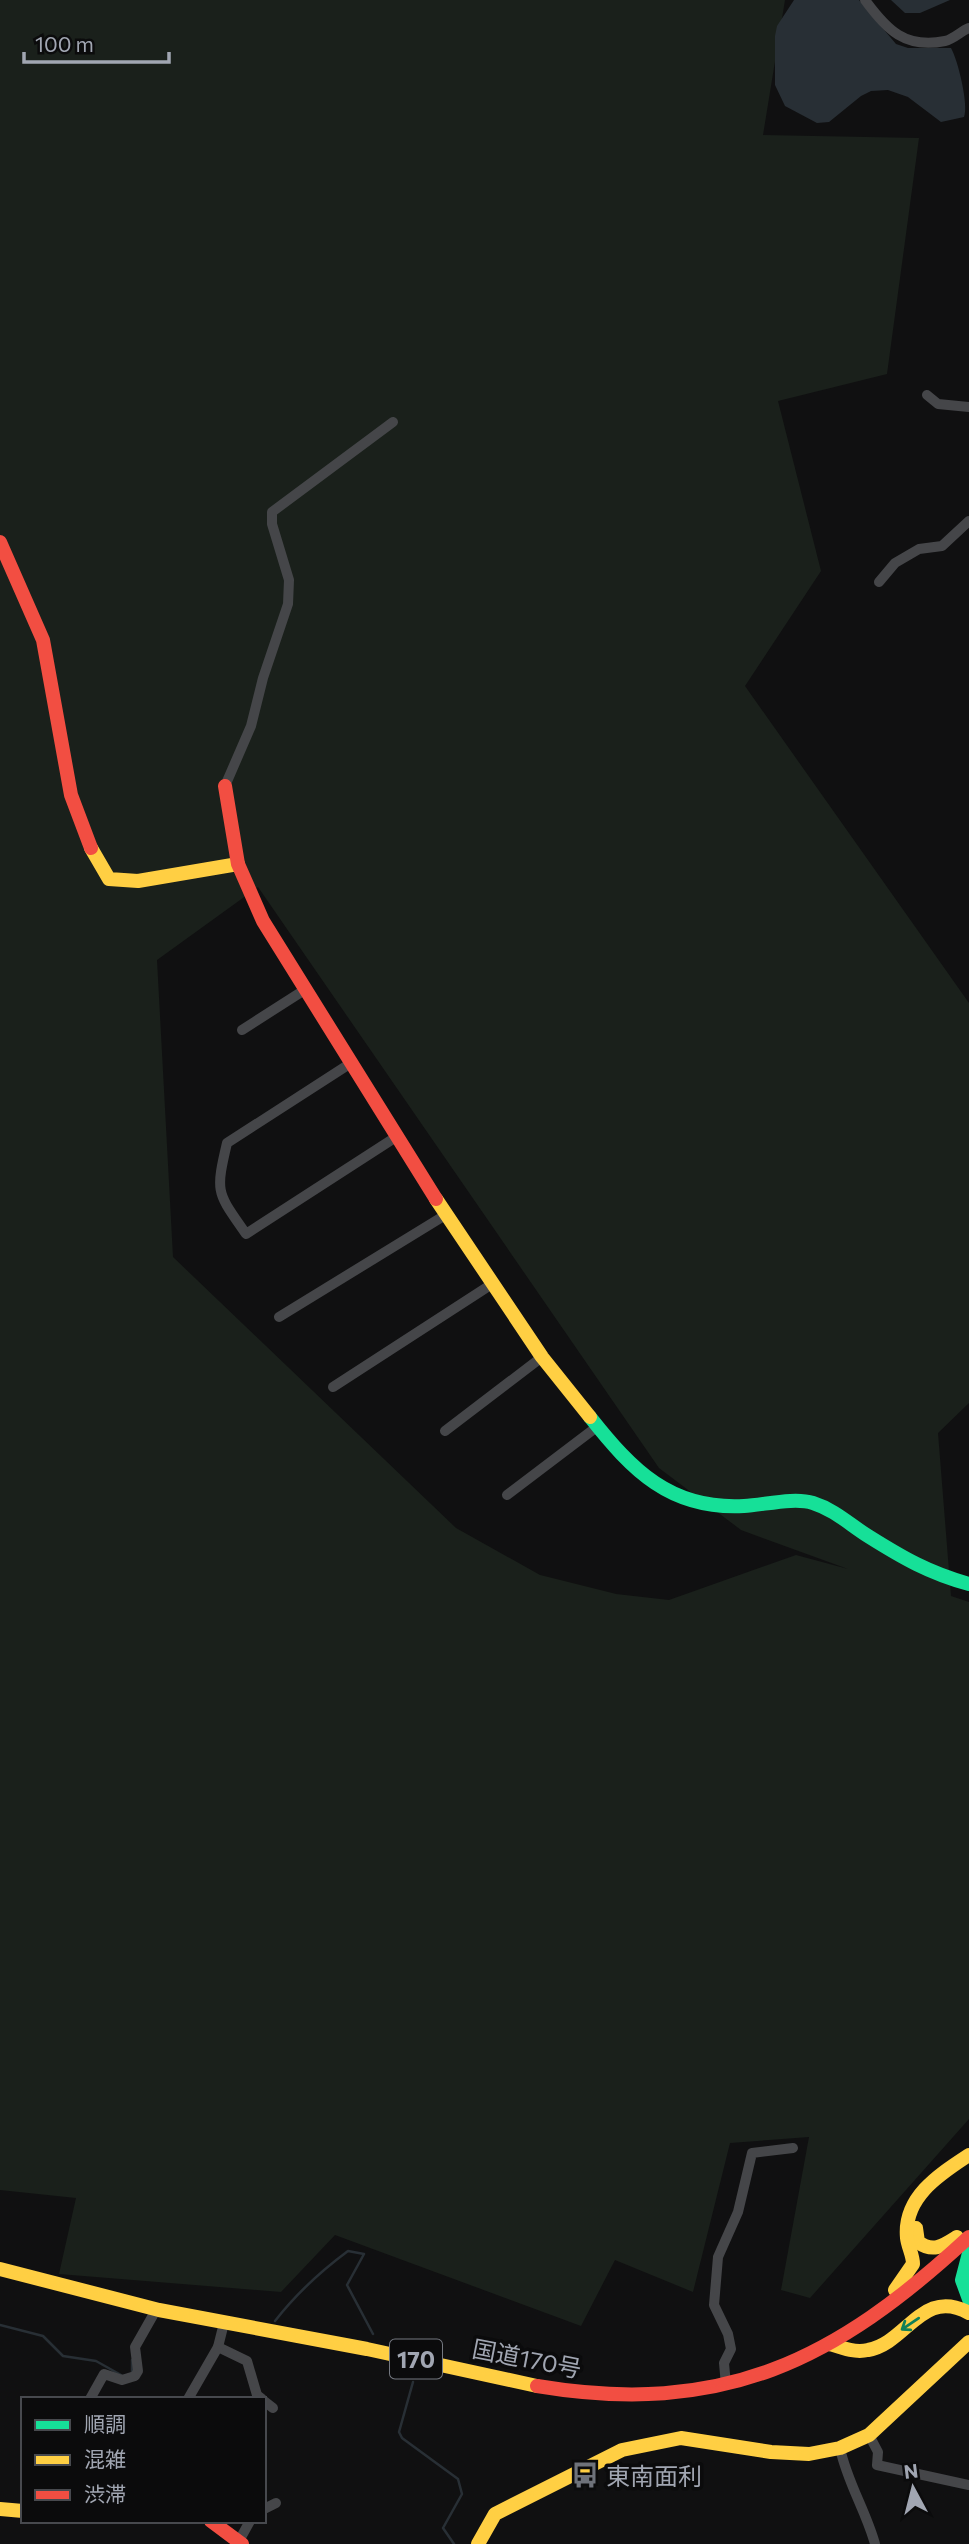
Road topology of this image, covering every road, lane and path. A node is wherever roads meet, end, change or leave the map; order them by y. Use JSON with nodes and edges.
{"nodes":[{"id":1,"x":865,"y":0,"type":"edge"},
{"id":2,"x":969,"y":29,"type":"edge"},
{"id":3,"x":927,"y":395,"type":"dead end"},
{"id":4,"x":969,"y":407,"type":"edge"},
{"id":5,"x":393,"y":422,"type":"dead end"},
{"id":6,"x":969,"y":521,"type":"edge"},
{"id":7,"x":0,"y":542,"type":"edge"},
{"id":8,"x":879,"y":582,"type":"dead end"},
{"id":9,"x":225,"y":786,"type":"joint"},
{"id":10,"x":239,"y":864,"type":"junction"},
{"id":11,"x":306,"y":989,"type":"junction"},
{"id":12,"x":242,"y":1030,"type":"dead end"},
{"id":13,"x":351,"y":1063,"type":"junction"},
{"id":14,"x":396,"y":1137,"type":"junction"},
{"id":15,"x":447,"y":1214,"type":"junction"},
{"id":16,"x":492,"y":1284,"type":"junction"},
{"id":17,"x":279,"y":1317,"type":"dead end"},
{"id":18,"x":542,"y":1357,"type":"junction"},
{"id":19,"x":332,"y":1387,"type":"dead end"},
{"id":20,"x":598,"y":1426,"type":"junction"},
{"id":21,"x":445,"y":1431,"type":"dead end"},
{"id":22,"x":507,"y":1495,"type":"dead end"},
{"id":23,"x":969,"y":1584,"type":"edge"},
{"id":24,"x":793,"y":2148,"type":"dead end"},
{"id":25,"x":969,"y":2155,"type":"edge"},
{"id":26,"x":969,"y":2163,"type":"edge"},
{"id":27,"x":969,"y":2227,"type":"edge"},
{"id":28,"x":969,"y":2237,"type":"edge"},
{"id":29,"x":969,"y":2253,"type":"edge"},
{"id":30,"x":0,"y":2269,"type":"edge"},
{"id":31,"x":969,"y":2299,"type":"edge"},
{"id":32,"x":156,"y":2310,"type":"junction"},
{"id":33,"x":969,"y":2313,"type":"edge"},
{"id":34,"x":223,"y":2323,"type":"junction"},
{"id":35,"x":969,"y":2342,"type":"edge"},
{"id":36,"x":830,"y":2344,"type":"junction"},
{"id":37,"x":218,"y":2347,"type":"junction"},
{"id":38,"x":792,"y":2362,"type":"junction"},
{"id":39,"x":726,"y":2385,"type":"junction"},
{"id":40,"x":91,"y":2397,"type":"edge"},
{"id":41,"x":189,"y":2397,"type":"edge"},
{"id":42,"x":259,"y":2397,"type":"edge"},
{"id":43,"x":266,"y":2402,"type":"edge"},
{"id":44,"x":273,"y":2408,"type":"dead end"},
{"id":45,"x":869,"y":2435,"type":"junction"},
{"id":46,"x":840,"y":2448,"type":"junction"},
{"id":47,"x":969,"y":2485,"type":"edge"},
{"id":48,"x":276,"y":2503,"type":"dead end"},
{"id":49,"x":266,"y":2508,"type":"edge"},
{"id":50,"x":0,"y":2509,"type":"edge"},
{"id":51,"x":21,"y":2511,"type":"edge"},
{"id":52,"x":215,"y":2523,"type":"edge"},
{"id":53,"x":249,"y":2523,"type":"edge"},
{"id":54,"x":240,"y":2543,"type":"edge"},
{"id":55,"x":478,"y":2544,"type":"edge"},
{"id":56,"x":875,"y":2544,"type":"edge"}],
"edges":[{"from":1,"to":2,"type":"street"},
{"from":3,"to":4,"type":"street"},
{"from":5,"to":9,"type":"street"},
{"from":6,"to":8,"type":"street"},
{"from":7,"to":10,"type":"main road"},
{"from":9,"to":10,"type":"main road"},
{"from":10,"to":11,"type":"main road"},
{"from":11,"to":12,"type":"street"},
{"from":11,"to":13,"type":"main road"},
{"from":13,"to":14,"type":"main road"},
{"from":13,"to":14,"type":"street"},
{"from":14,"to":15,"type":"main road"},
{"from":15,"to":16,"type":"main road"},
{"from":15,"to":17,"type":"street"},
{"from":16,"to":18,"type":"main road"},
{"from":16,"to":19,"type":"street"},
{"from":18,"to":20,"type":"main road"},
{"from":18,"to":21,"type":"street"},
{"from":20,"to":22,"type":"street"},
{"from":20,"to":23,"type":"main road"},
{"from":24,"to":39,"type":"street"},
{"from":25,"to":38,"type":"main road"},
{"from":26,"to":27,"type":"main road"},
{"from":28,"to":36,"type":"main road","name":"国道170号","number":"170"},
{"from":29,"to":31,"type":"main road"},
{"from":30,"to":32,"type":"main road","name":"国道170号","number":"170"},
{"from":32,"to":34,"type":"main road","name":"国道170号","number":"170"},
{"from":32,"to":40,"type":"street"},
{"from":33,"to":36,"type":"main road","one_way":true},
{"from":34,"to":37,"type":"street"},
{"from":34,"to":39,"type":"main road","name":"国道170号","number":"170"},
{"from":35,"to":45,"type":"main road"},
{"from":36,"to":38,"type":"main road","name":"国道170号","number":"170"},
{"from":37,"to":41,"type":"street"},
{"from":37,"to":42,"type":"street"},
{"from":38,"to":39,"type":"main road","name":"国道170号","number":"170"},
{"from":43,"to":44,"type":"street"},
{"from":45,"to":46,"type":"main road"},
{"from":45,"to":47,"type":"street"},
{"from":46,"to":55,"type":"main road"},
{"from":46,"to":56,"type":"street"},
{"from":48,"to":49,"type":"street"},
{"from":50,"to":51,"type":"main road"},
{"from":52,"to":54,"type":"main road"},
{"from":53,"to":54,"type":"street"}]}
